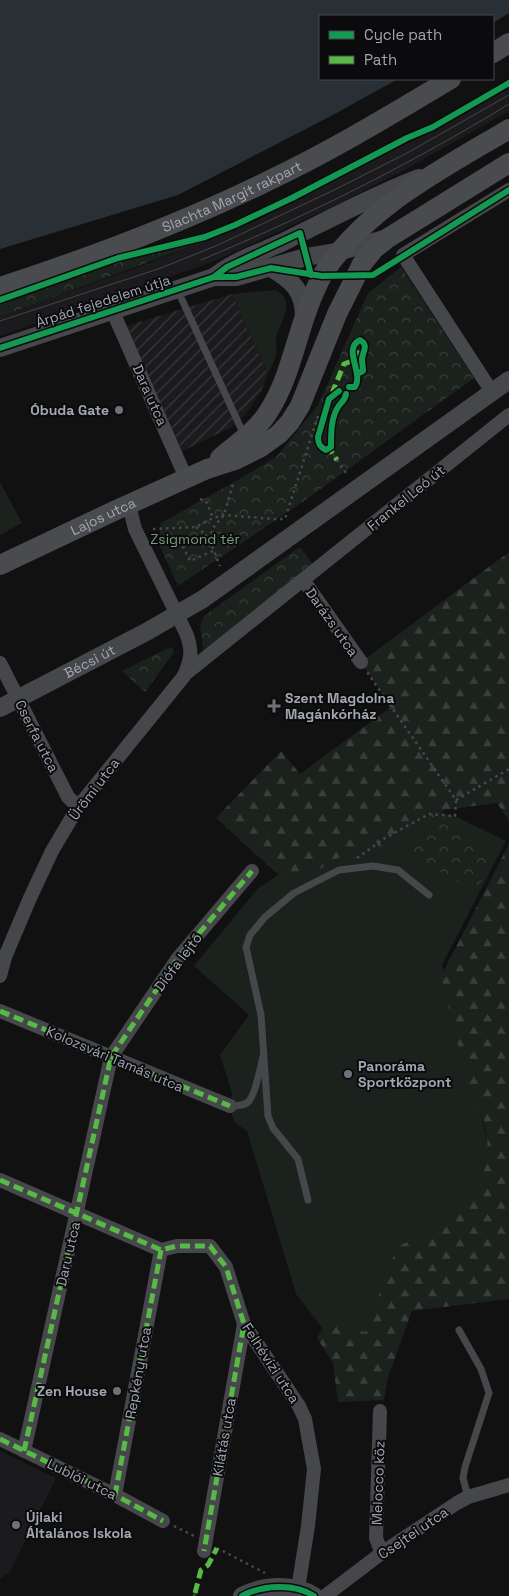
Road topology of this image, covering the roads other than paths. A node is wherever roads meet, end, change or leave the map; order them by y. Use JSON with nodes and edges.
{"nodes":[{"id":1,"x":509,"y":43,"type":"edge"},
{"id":2,"x":494,"y":52,"type":"edge"},
{"id":3,"x":449,"y":80,"type":"edge"},
{"id":4,"x":509,"y":129,"type":"edge"},
{"id":5,"x":509,"y":163,"type":"edge"},
{"id":6,"x":440,"y":170,"type":"junction"},
{"id":7,"x":509,"y":190,"type":"edge"},
{"id":8,"x":388,"y":238,"type":"junction"},
{"id":9,"x":341,"y":250,"type":"junction"},
{"id":10,"x":271,"y":268,"type":"junction"},
{"id":11,"x":214,"y":277,"type":"junction"},
{"id":12,"x":0,"y":287,"type":"edge"},
{"id":13,"x":178,"y":289,"type":"junction"},
{"id":14,"x":113,"y":312,"type":"junction"},
{"id":15,"x":304,"y":318,"type":"junction"},
{"id":16,"x":0,"y":348,"type":"edge"},
{"id":17,"x":509,"y":380,"type":"edge"},
{"id":18,"x":492,"y":392,"type":"junction"},
{"id":19,"x":509,"y":415,"type":"edge"},
{"id":20,"x":245,"y":438,"type":"junction"},
{"id":21,"x":207,"y":469,"type":"junction"},
{"id":22,"x":186,"y":478,"type":"junction"},
{"id":23,"x":129,"y":505,"type":"junction"},
{"id":24,"x":0,"y":565,"type":"edge"},
{"id":25,"x":304,"y":581,"type":"junction"},
{"id":26,"x":178,"y":614,"type":"junction"},
{"id":27,"x":361,"y":662,"type":"road end"},
{"id":28,"x":0,"y":663,"type":"edge"},
{"id":29,"x":184,"y":676,"type":"junction"},
{"id":30,"x":18,"y":699,"type":"junction"},
{"id":31,"x":0,"y":708,"type":"edge"},
{"id":32,"x":78,"y":807,"type":"junction"},
{"id":33,"x":252,"y":871,"type":"dead end"},
{"id":34,"x":429,"y":895,"type":"dead end"},
{"id":35,"x":0,"y":976,"type":"edge"},
{"id":36,"x":0,"y":1010,"type":"edge"},
{"id":37,"x":264,"y":1051,"type":"junction"},
{"id":38,"x":111,"y":1057,"type":"junction"},
{"id":39,"x":230,"y":1106,"type":"joint"},
{"id":40,"x":0,"y":1180,"type":"edge"},
{"id":41,"x":308,"y":1200,"type":"dead end"},
{"id":42,"x":77,"y":1214,"type":"junction"},
{"id":43,"x":161,"y":1250,"type":"junction"},
{"id":44,"x":244,"y":1324,"type":"junction"},
{"id":45,"x":460,"y":1330,"type":"dead end"},
{"id":46,"x":380,"y":1411,"type":"dead end"},
{"id":47,"x":0,"y":1439,"type":"edge"},
{"id":48,"x":24,"y":1451,"type":"junction"},
{"id":49,"x":509,"y":1485,"type":"edge"},
{"id":50,"x":115,"y":1495,"type":"junction"},
{"id":51,"x":468,"y":1497,"type":"junction"},
{"id":52,"x":163,"y":1521,"type":"road end"},
{"id":53,"x":205,"y":1546,"type":"road end"},
{"id":54,"x":383,"y":1552,"type":"junction"},
{"id":55,"x":304,"y":1594,"type":"edge"},
{"id":56,"x":242,"y":1596,"type":"edge"},
{"id":57,"x":325,"y":1596,"type":"edge"}],
"edges":[{"from":1,"to":2,"type":"main road"},
{"from":3,"to":12,"type":"main road","name":"Slachta Margit rakpart"},
{"from":4,"to":6,"type":"main road","name":"Árpád fejedelem útja"},
{"from":5,"to":8,"type":"main road","name":"Árpád fejedelem útja"},
{"from":6,"to":9,"type":"main road","name":"Árpád fejedelem útja"},
{"from":6,"to":11,"type":"street","name":"Árpád fejedelem útja"},
{"from":7,"to":18,"type":"street"},
{"from":8,"to":9,"type":"street","name":"Árpád fejedelem útja"},
{"from":8,"to":21,"type":"main road"},
{"from":9,"to":10,"type":"street","name":"Árpád fejedelem útja"},
{"from":9,"to":15,"type":"main road"},
{"from":10,"to":11,"type":"street","name":"Árpád fejedelem útja"},
{"from":10,"to":15,"type":"street"},
{"from":11,"to":13,"type":"street","name":"Árpád fejedelem útja"},
{"from":13,"to":14,"type":"street","name":"Árpád fejedelem útja"},
{"from":13,"to":20,"type":"lane"},
{"from":14,"to":16,"type":"street","name":"Árpád fejedelem útja"},
{"from":14,"to":22,"type":"street","name":"Dara utca"},
{"from":15,"to":20,"type":"main road"},
{"from":17,"to":18,"type":"street"},
{"from":18,"to":26,"type":"street"},
{"from":19,"to":25,"type":"street","name":"Frankel Leó út"},
{"from":20,"to":21,"type":"main road"},
{"from":21,"to":22,"type":"main road","name":"Lajos utca"},
{"from":22,"to":23,"type":"main road","name":"Lajos utca"},
{"from":23,"to":24,"type":"main road","name":"Lajos utca"},
{"from":23,"to":26,"type":"street"},
{"from":25,"to":27,"type":"street","name":"Darázs utca"},
{"from":25,"to":29,"type":"street"},
{"from":26,"to":29,"type":"street","name":"Ürömi utca"},
{"from":26,"to":30,"type":"street","name":"Bécsi út"},
{"from":28,"to":30,"type":"street","name":"Cserfa utca"},
{"from":29,"to":32,"type":"street","name":"Ürömi utca"},
{"from":30,"to":31,"type":"street","name":"Bécsi út"},
{"from":30,"to":32,"type":"street","name":"Cserfa utca"},
{"from":32,"to":35,"type":"street","name":"Ürömi utca"},
{"from":33,"to":38,"type":"street","name":"Diófa lejtő"},
{"from":34,"to":37,"type":"lane"},
{"from":36,"to":38,"type":"street","name":"Kolozsvári Tamás utca"},
{"from":37,"to":39,"type":"lane"},
{"from":37,"to":41,"type":"lane"},
{"from":38,"to":39,"type":"street","name":"Kolozsvári Tamás utca"},
{"from":38,"to":42,"type":"street","name":"Daru utca"},
{"from":40,"to":42,"type":"street"},
{"from":42,"to":43,"type":"street"},
{"from":42,"to":48,"type":"street","name":"Daru utca"},
{"from":43,"to":44,"type":"street","name":"Felhévízi utca"},
{"from":43,"to":50,"type":"street","name":"Repkény utca"},
{"from":44,"to":53,"type":"street","name":"Kilátás utca"},
{"from":44,"to":55,"type":"street","name":"Felhévízi utca"},
{"from":45,"to":51,"type":"lane"},
{"from":46,"to":54,"type":"street","name":"Melocco köz"},
{"from":47,"to":48,"type":"street","name":"Lublói utca"},
{"from":48,"to":50,"type":"street","name":"Lublói utca"},
{"from":49,"to":51,"type":"street","name":"Csejtei utca"},
{"from":50,"to":52,"type":"street","name":"Lublói utca"},
{"from":51,"to":54,"type":"street","name":"Csejtei utca"},
{"from":54,"to":57,"type":"street","name":"Csejtei utca"},
{"from":55,"to":56,"type":"street"}]}
